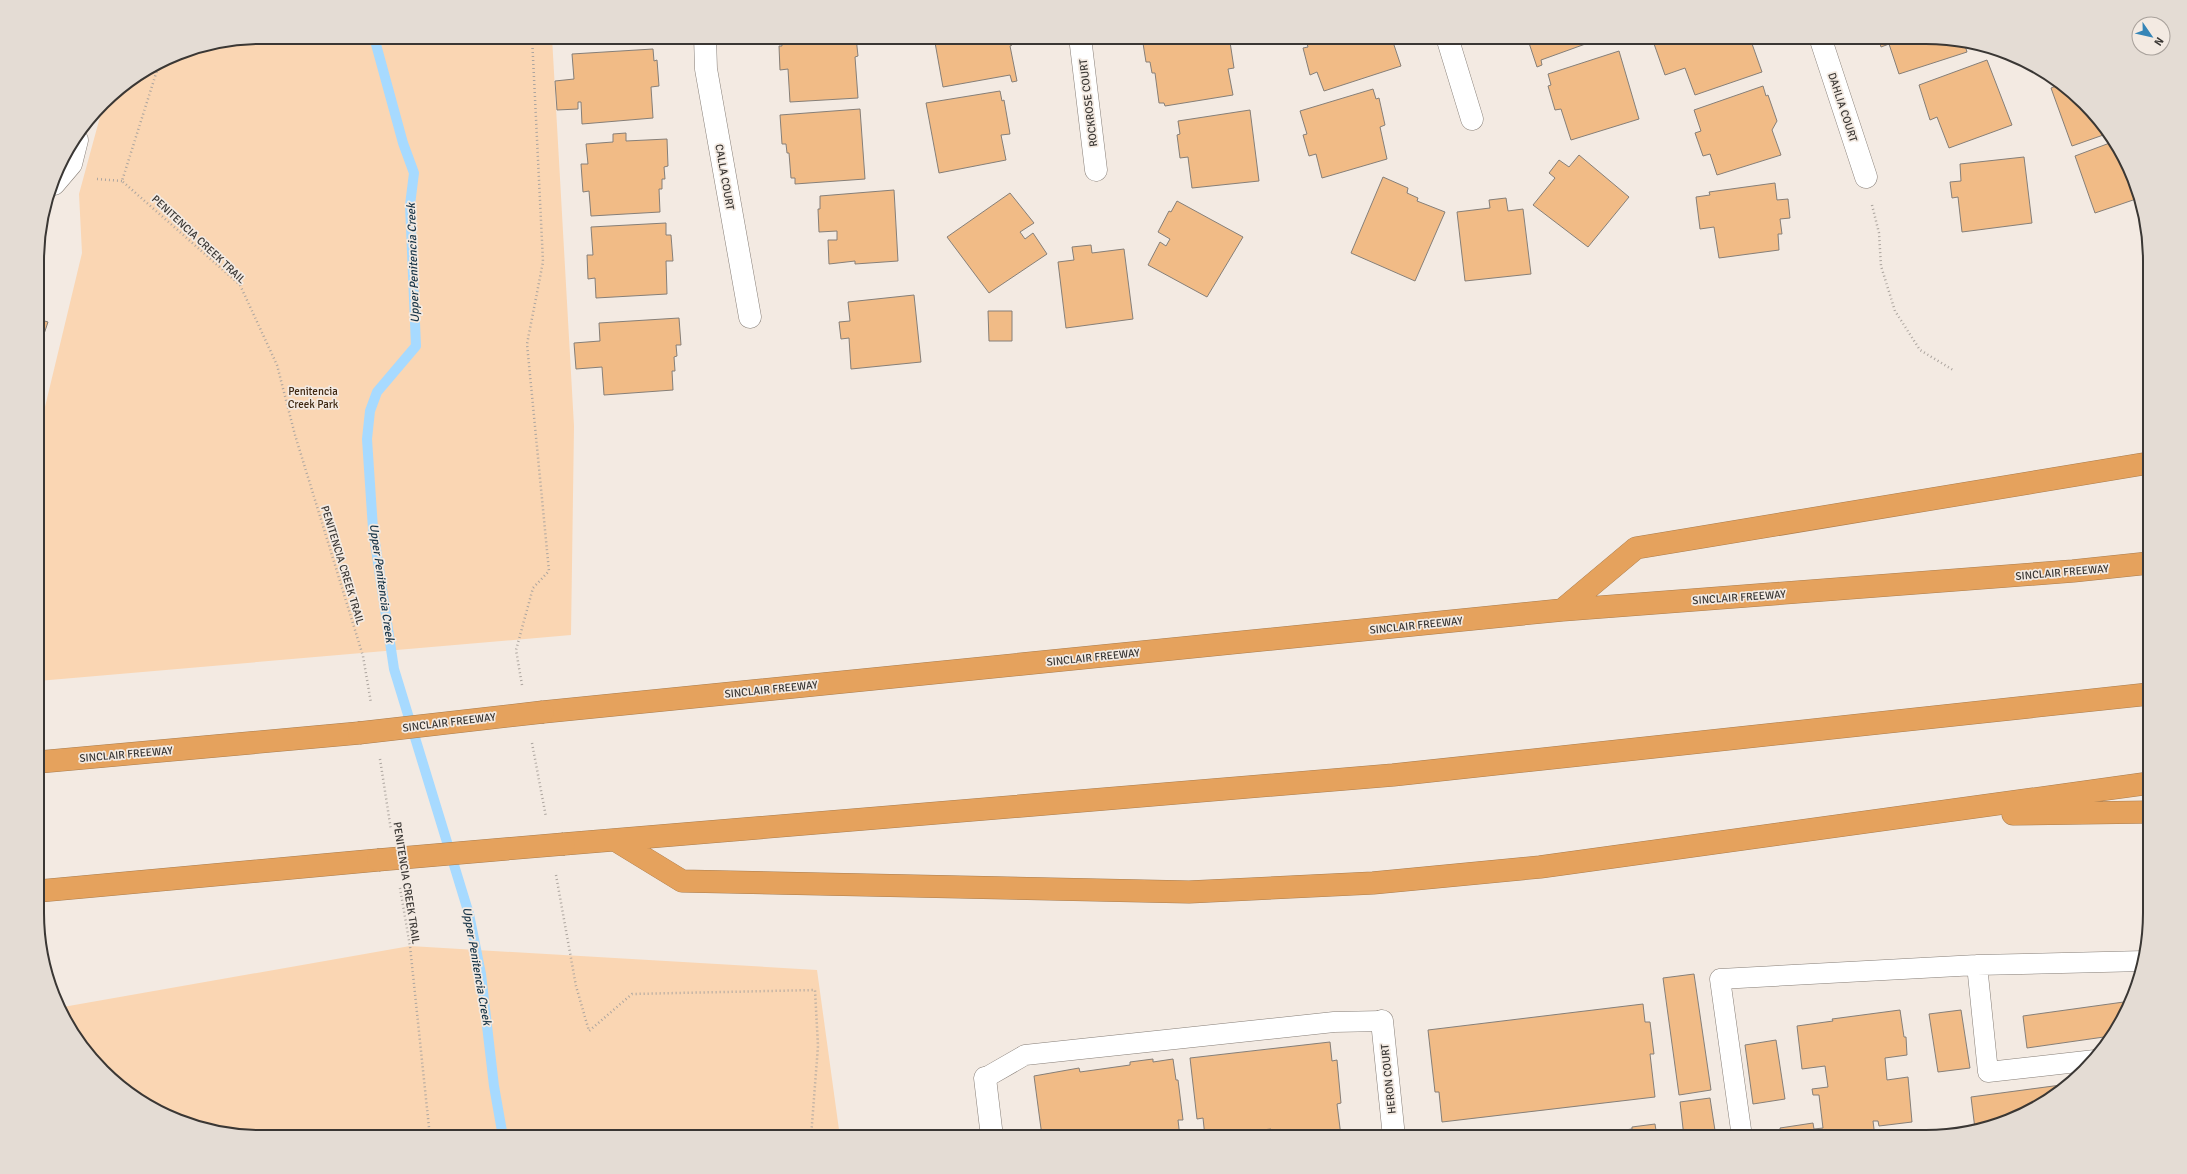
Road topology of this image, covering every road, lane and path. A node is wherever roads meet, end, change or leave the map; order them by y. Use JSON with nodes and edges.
{"nodes":[{"id":1,"x":532,"y":44,"type":"edge"},
{"id":2,"x":705,"y":44,"type":"edge"},
{"id":3,"x":1081,"y":44,"type":"edge"},
{"id":4,"x":1449,"y":44,"type":"edge"},
{"id":5,"x":1822,"y":44,"type":"edge"},
{"id":6,"x":157,"y":71,"type":"edge"},
{"id":7,"x":1472,"y":119,"type":"dead end"},
{"id":8,"x":73,"y":152,"type":"edge"},
{"id":9,"x":1096,"y":170,"type":"dead end"},
{"id":10,"x":63,"y":173,"type":"edge"},
{"id":11,"x":1866,"y":177,"type":"joint"},
{"id":12,"x":750,"y":317,"type":"dead end"},
{"id":13,"x":1954,"y":370,"type":"dead end"},
{"id":14,"x":2143,"y":464,"type":"edge"},
{"id":15,"x":2143,"y":564,"type":"edge"},
{"id":16,"x":1562,"y":610,"type":"junction"},
{"id":17,"x":523,"y":690,"type":"dead end"},
{"id":18,"x":2143,"y":695,"type":"edge"},
{"id":19,"x":372,"y":711,"type":"dead end"},
{"id":20,"x":531,"y":736,"type":"dead end"},
{"id":21,"x":379,"y":758,"type":"dead end"},
{"id":22,"x":44,"y":762,"type":"edge"},
{"id":23,"x":2143,"y":784,"type":"edge"},
{"id":24,"x":2143,"y":812,"type":"edge"},
{"id":25,"x":1918,"y":816,"type":"junction"},
{"id":26,"x":547,"y":822,"type":"dead end"},
{"id":27,"x":392,"y":836,"type":"dead end"},
{"id":28,"x":615,"y":840,"type":"junction"},
{"id":29,"x":555,"y":869,"type":"dead end"},
{"id":30,"x":400,"y":883,"type":"dead end"},
{"id":31,"x":44,"y":891,"type":"edge"},
{"id":32,"x":2138,"y":961,"type":"edge"},
{"id":33,"x":1977,"y":965,"type":"junction"},
{"id":34,"x":1382,"y":1021,"type":"joint"},
{"id":35,"x":2084,"y":1061,"type":"edge"},
{"id":36,"x":985,"y":1078,"type":"joint"},
{"id":37,"x":429,"y":1130,"type":"edge"},
{"id":38,"x":812,"y":1130,"type":"edge"},
{"id":39,"x":991,"y":1130,"type":"edge"},
{"id":40,"x":1393,"y":1130,"type":"edge"},
{"id":41,"x":1741,"y":1130,"type":"edge"}],
"edges":[{"from":1,"to":17,"type":"path"},
{"from":2,"to":12,"type":"street","name":"CALLA COURT"},
{"from":3,"to":9,"type":"street","name":"ROCKROSE COURT"},
{"from":4,"to":7,"type":"street"},
{"from":5,"to":11,"type":"street","name":"DAHLIA COURT"},
{"from":6,"to":19,"type":"path","name":"PENITENCIA CREEK TRAIL"},
{"from":8,"to":10,"type":"street"},
{"from":11,"to":13,"type":"path"},
{"from":14,"to":16,"type":"highway"},
{"from":15,"to":16,"type":"highway","name":"SINCLAIR FREEWAY"},
{"from":16,"to":22,"type":"highway","name":"SINCLAIR FREEWAY","bridge":true},
{"from":18,"to":28,"type":"highway"},
{"from":20,"to":26,"type":"path"},
{"from":21,"to":27,"type":"path","name":"PENITENCIA CREEK TRAIL"},
{"from":23,"to":25,"type":"highway"},
{"from":24,"to":25,"type":"highway"},
{"from":25,"to":28,"type":"highway"},
{"from":28,"to":31,"type":"highway","bridge":true},
{"from":29,"to":38,"type":"path"},
{"from":30,"to":37,"type":"path","name":"PENITENCIA CREEK TRAIL"},
{"from":32,"to":33,"type":"lane"},
{"from":33,"to":35,"type":"lane"},
{"from":33,"to":41,"type":"lane"},
{"from":34,"to":36,"type":"lane"},
{"from":34,"to":40,"type":"street","name":"HERON COURT"},
{"from":36,"to":39,"type":"street"}]}
